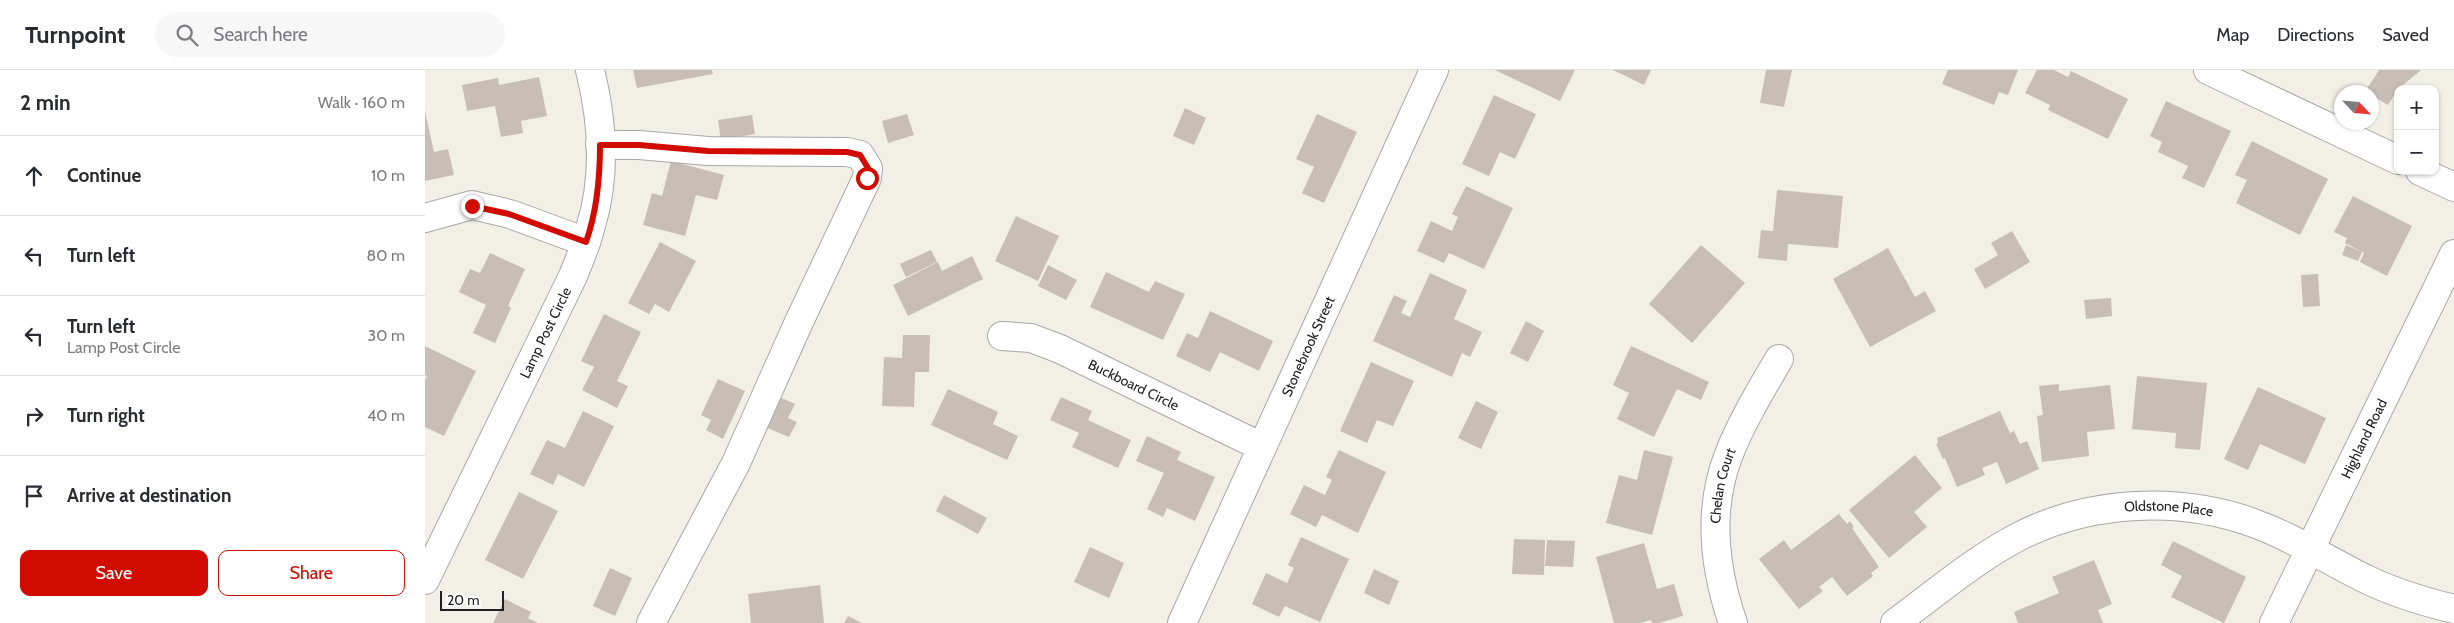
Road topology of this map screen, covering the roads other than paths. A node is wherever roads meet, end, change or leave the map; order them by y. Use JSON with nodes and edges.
{"nodes":[{"id":1,"x":590,"y":70,"type":"edge"},
{"id":2,"x":1434,"y":70,"type":"edge"},
{"id":3,"x":2217,"y":72,"type":"edge"},
{"id":4,"x":600,"y":145,"type":"junction"},
{"id":5,"x":2394,"y":158,"type":"edge"},
{"id":6,"x":2428,"y":175,"type":"edge"},
{"id":7,"x":2454,"y":187,"type":"edge"},
{"id":8,"x":425,"y":218,"type":"edge"},
{"id":9,"x":586,"y":242,"type":"junction"},
{"id":10,"x":2454,"y":254,"type":"edge"},
{"id":11,"x":1001,"y":336,"type":"dead end"},
{"id":12,"x":1779,"y":359,"type":"dead end"},
{"id":13,"x":1262,"y":447,"type":"junction"},
{"id":14,"x":2310,"y":550,"type":"junction"},
{"id":15,"x":425,"y":580,"type":"edge"},
{"id":16,"x":2454,"y":609,"type":"edge"},
{"id":17,"x":651,"y":623,"type":"edge"},
{"id":18,"x":1182,"y":623,"type":"edge"},
{"id":19,"x":1733,"y":623,"type":"edge"},
{"id":20,"x":1895,"y":623,"type":"edge"},
{"id":21,"x":2274,"y":623,"type":"edge"}],
"edges":[{"from":1,"to":4,"type":"street","name":"Lamp Post Circle"},
{"from":2,"to":13,"type":"street","name":"Stonebrook Street"},
{"from":3,"to":5,"type":"street"},
{"from":4,"to":9,"type":"street","name":"Lamp Post Circle"},
{"from":4,"to":17,"type":"street"},
{"from":6,"to":7,"type":"street"},
{"from":8,"to":9,"type":"street"},
{"from":9,"to":15,"type":"street","name":"Lamp Post Circle"},
{"from":10,"to":14,"type":"street","name":"Highland Road"},
{"from":11,"to":13,"type":"street","name":"Buckboard Circle"},
{"from":12,"to":19,"type":"street","name":"Chelan Court"},
{"from":13,"to":18,"type":"street","name":"Stonebrook Street"},
{"from":14,"to":16,"type":"street","name":"Oldstone Place"},
{"from":14,"to":20,"type":"street","name":"Oldstone Place"},
{"from":14,"to":21,"type":"street","name":"Highland Road"}]}
